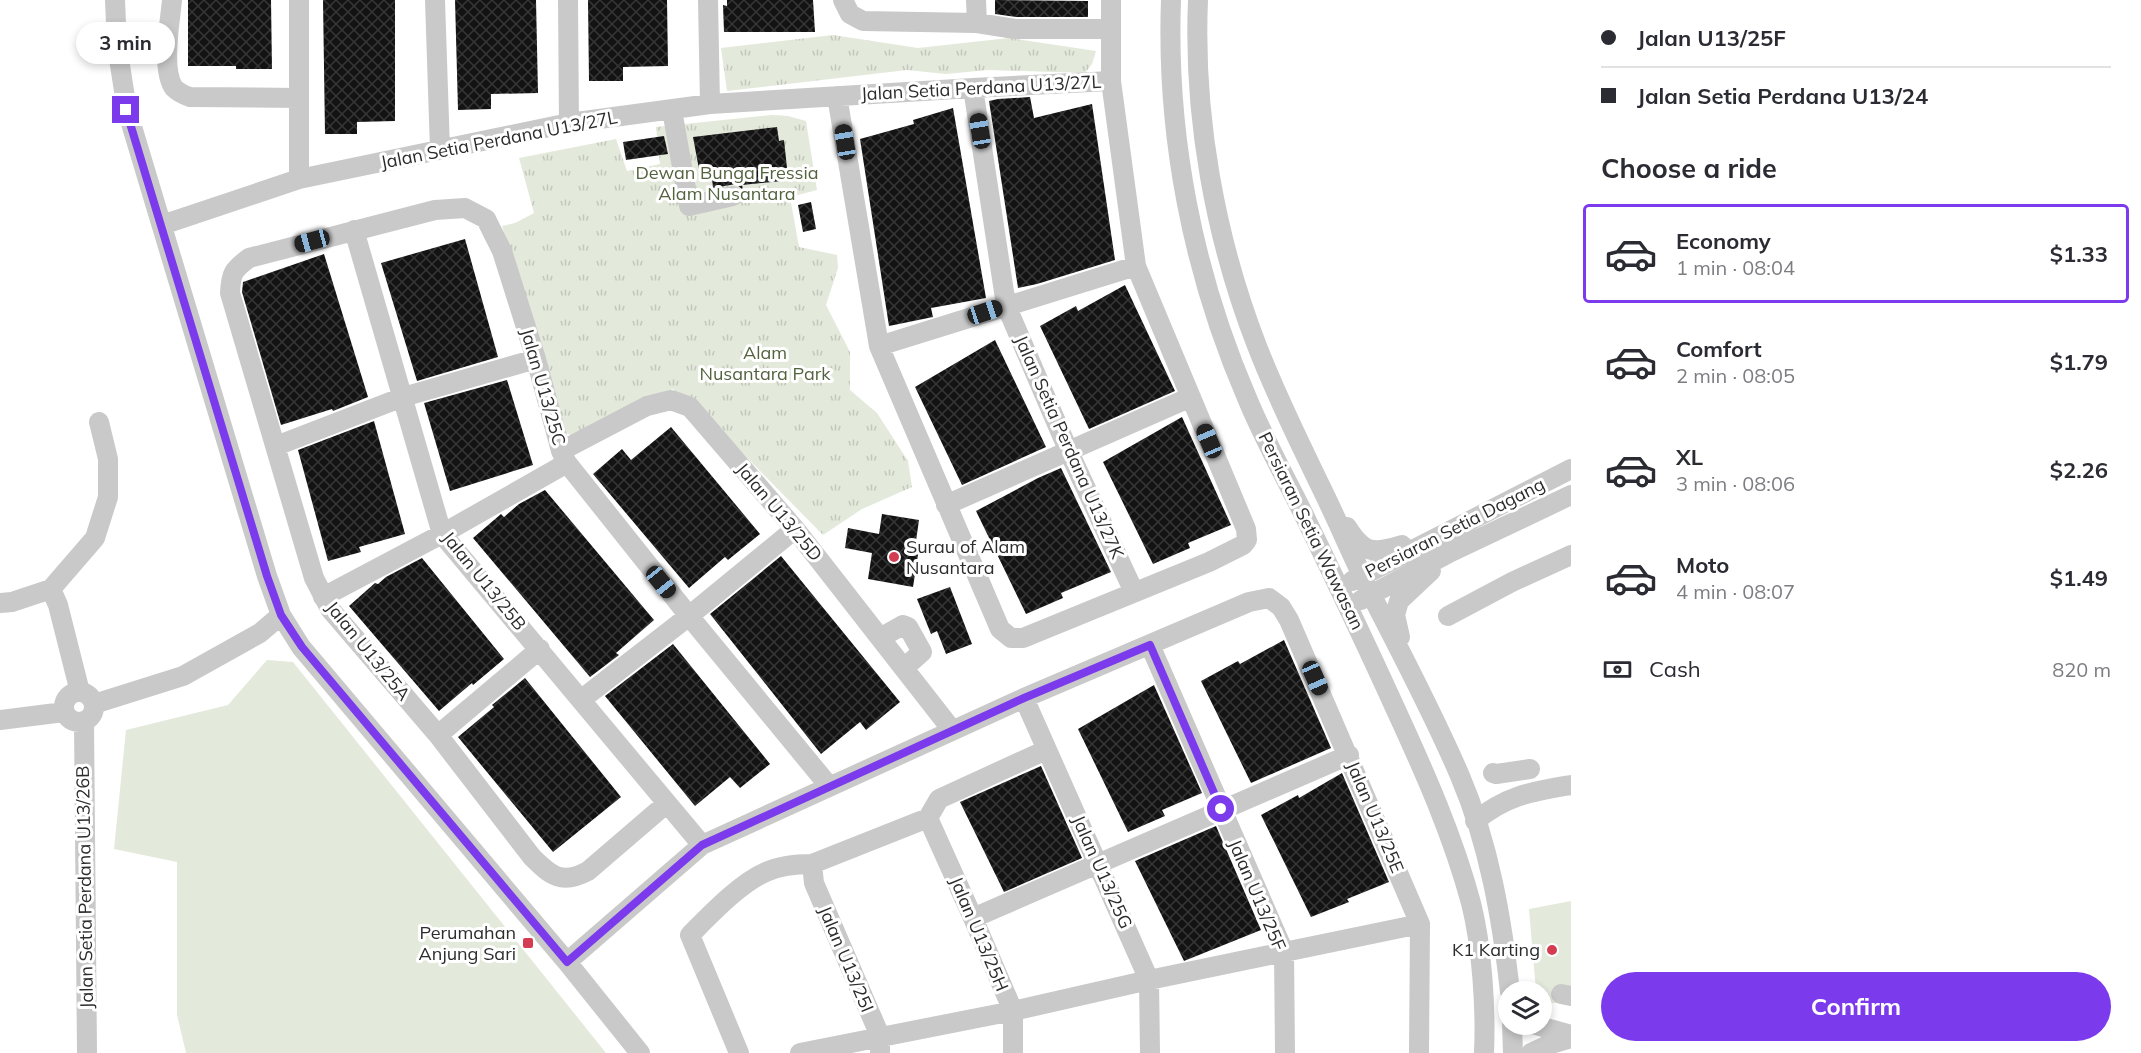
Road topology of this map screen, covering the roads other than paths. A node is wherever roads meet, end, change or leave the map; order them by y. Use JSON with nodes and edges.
{"nodes":[{"id":1,"x":115,"y":0,"type":"edge"},
{"id":2,"x":172,"y":0,"type":"edge"},
{"id":3,"x":299,"y":0,"type":"edge"},
{"id":4,"x":435,"y":0,"type":"edge"},
{"id":5,"x":568,"y":0,"type":"edge"},
{"id":6,"x":708,"y":0,"type":"edge"},
{"id":7,"x":843,"y":0,"type":"edge"},
{"id":8,"x":976,"y":0,"type":"edge"},
{"id":9,"x":1111,"y":0,"type":"edge"},
{"id":10,"x":1172,"y":0,"type":"edge"},
{"id":11,"x":1198,"y":0,"type":"edge"},
{"id":12,"x":977,"y":23,"type":"junction"},
{"id":13,"x":1111,"y":29,"type":"junction"},
{"id":14,"x":1111,"y":81,"type":"junction"},
{"id":15,"x":973,"y":88,"type":"junction"},
{"id":16,"x":837,"y":96,"type":"junction"},
{"id":17,"x":299,"y":98,"type":"junction"},
{"id":18,"x":710,"y":104,"type":"junction"},
{"id":19,"x":672,"y":110,"type":"junction"},
{"id":20,"x":569,"y":123,"type":"junction"},
{"id":21,"x":440,"y":150,"type":"junction"},
{"id":22,"x":299,"y":179,"type":"junction"},
{"id":23,"x":733,"y":196,"type":"dead end"},
{"id":24,"x":162,"y":225,"type":"junction"},
{"id":25,"x":354,"y":230,"type":"junction"},
{"id":26,"x":1136,"y":266,"type":"junction"},
{"id":27,"x":1006,"y":305,"type":"junction"},
{"id":28,"x":879,"y":346,"type":"junction"},
{"id":29,"x":536,"y":359,"type":"junction"},
{"id":30,"x":403,"y":397,"type":"junction"},
{"id":31,"x":1191,"y":397,"type":"junction"},
{"id":32,"x":99,"y":422,"type":"dead end"},
{"id":33,"x":276,"y":446,"type":"junction"},
{"id":34,"x":1069,"y":452,"type":"junction"},
{"id":35,"x":564,"y":457,"type":"junction"},
{"id":36,"x":1571,"y":469,"type":"edge"},
{"id":37,"x":1320,"y":484,"type":"junction"},
{"id":38,"x":1571,"y":495,"type":"edge"},
{"id":39,"x":946,"y":505,"type":"junction"},
{"id":40,"x":795,"y":529,"type":"junction"},
{"id":41,"x":1443,"y":533,"type":"junction"},
{"id":42,"x":442,"y":534,"type":"junction"},
{"id":43,"x":1451,"y":552,"type":"junction"},
{"id":44,"x":1571,"y":555,"type":"edge"},
{"id":45,"x":267,"y":576,"type":"junction"},
{"id":46,"x":1362,"y":576,"type":"junction"},
{"id":47,"x":1339,"y":587,"type":"junction"},
{"id":48,"x":51,"y":589,"type":"junction"},
{"id":49,"x":1134,"y":592,"type":"junction"},
{"id":50,"x":1372,"y":595,"type":"junction"},
{"id":51,"x":323,"y":597,"type":"junction"},
{"id":52,"x":0,"y":603,"type":"edge"},
{"id":53,"x":1348,"y":606,"type":"junction"},
{"id":54,"x":281,"y":615,"type":"junction"},
{"id":55,"x":688,"y":616,"type":"junction"},
{"id":56,"x":1448,"y":616,"type":"dead end"},
{"id":57,"x":260,"y":633,"type":"junction"},
{"id":58,"x":880,"y":638,"type":"junction"},
{"id":59,"x":1150,"y":645,"type":"junction"},
{"id":60,"x":302,"y":647,"type":"junction"},
{"id":61,"x":540,"y":649,"type":"junction"},
{"id":62,"x":1404,"y":658,"type":"junction"},
{"id":63,"x":904,"y":668,"type":"junction"},
{"id":64,"x":87,"y":698,"type":"junction"},
{"id":65,"x":1024,"y":698,"type":"junction"},
{"id":66,"x":582,"y":699,"type":"junction"},
{"id":67,"x":64,"y":712,"type":"junction"},
{"id":68,"x":0,"y":720,"type":"edge"},
{"id":69,"x":84,"y":722,"type":"junction"},
{"id":70,"x":952,"y":730,"type":"junction"},
{"id":71,"x":438,"y":735,"type":"junction"},
{"id":72,"x":1046,"y":750,"type":"junction"},
{"id":73,"x":1349,"y":755,"type":"junction"},
{"id":74,"x":1530,"y":769,"type":"dead end"},
{"id":75,"x":1492,"y":773,"type":"dead end"},
{"id":76,"x":1571,"y":785,"type":"edge"},
{"id":77,"x":829,"y":786,"type":"junction"},
{"id":78,"x":666,"y":804,"type":"junction"},
{"id":79,"x":1221,"y":809,"type":"junction"},
{"id":80,"x":928,"y":818,"type":"junction"},
{"id":81,"x":1475,"y":821,"type":"junction"},
{"id":82,"x":702,"y":845,"type":"junction"},
{"id":83,"x":812,"y":864,"type":"junction"},
{"id":84,"x":1099,"y":865,"type":"junction"},
{"id":85,"x":974,"y":918,"type":"junction"},
{"id":86,"x":1420,"y":924,"type":"junction"},
{"id":87,"x":543,"y":933,"type":"junction"},
{"id":88,"x":591,"y":941,"type":"junction"},
{"id":89,"x":1284,"y":952,"type":"junction"},
{"id":90,"x":567,"y":962,"type":"junction"},
{"id":91,"x":1149,"y":980,"type":"junction"},
{"id":92,"x":1508,"y":981,"type":"edge"},
{"id":93,"x":595,"y":997,"type":"junction"},
{"id":94,"x":1013,"y":1011,"type":"junction"},
{"id":95,"x":1552,"y":1030,"type":"edge"},
{"id":96,"x":1512,"y":1035,"type":"edge"},
{"id":97,"x":1571,"y":1036,"type":"edge"},
{"id":98,"x":880,"y":1045,"type":"edge"},
{"id":99,"x":87,"y":1053,"type":"edge"},
{"id":100,"x":640,"y":1053,"type":"edge"},
{"id":101,"x":739,"y":1053,"type":"edge"},
{"id":102,"x":800,"y":1053,"type":"edge"},
{"id":103,"x":1013,"y":1053,"type":"edge"},
{"id":104,"x":1150,"y":1053,"type":"edge"},
{"id":105,"x":1285,"y":1053,"type":"edge"},
{"id":106,"x":1419,"y":1053,"type":"edge"},
{"id":107,"x":1484,"y":1053,"type":"edge"},
{"id":108,"x":1513,"y":1053,"type":"edge"},
{"id":109,"x":1531,"y":1053,"type":"edge"}],
"edges":[{"from":1,"to":24,"type":"street"},
{"from":2,"to":17,"type":"street"},
{"from":3,"to":17,"type":"street"},
{"from":4,"to":21,"type":"street"},
{"from":5,"to":20,"type":"street"},
{"from":6,"to":18,"type":"street"},
{"from":7,"to":12,"type":"street"},
{"from":8,"to":12,"type":"street"},
{"from":9,"to":13,"type":"street"},
{"from":10,"to":47,"type":"street","name":"Persiaran Setia Wawasan"},
{"from":11,"to":37,"type":"street","name":"Persiaran Setia Wawasan"},
{"from":12,"to":13,"type":"street"},
{"from":13,"to":14,"type":"street"},
{"from":14,"to":15,"type":"street","name":"Jalan Setia Perdana U13/27L"},
{"from":14,"to":26,"type":"street","name":"Jalan Setia Perdana U13/27L"},
{"from":15,"to":16,"type":"street","name":"Jalan Setia Perdana U13/27L"},
{"from":15,"to":27,"type":"street","name":"Jalan Setia Perdana U13/27K"},
{"from":16,"to":18,"type":"street","name":"Jalan Setia Perdana U13/27L"},
{"from":16,"to":28,"type":"street"},
{"from":17,"to":22,"type":"street"},
{"from":18,"to":19,"type":"street","name":"Jalan Setia Perdana U13/27L"},
{"from":19,"to":20,"type":"street","name":"Jalan Setia Perdana U13/27L"},
{"from":19,"to":23,"type":"street"},
{"from":20,"to":21,"type":"street","name":"Jalan Setia Perdana U13/27L"},
{"from":21,"to":22,"type":"street","name":"Jalan Setia Perdana U13/27L"},
{"from":22,"to":24,"type":"street","name":"Jalan Setia Perdana U13/27L"},
{"from":24,"to":45,"type":"street"},
{"from":25,"to":29,"type":"street","name":"Jalan U13/25C"},
{"from":25,"to":30,"type":"street","name":"Jalan U13/25B"},
{"from":25,"to":33,"type":"street","name":"Jalan U13/25A"},
{"from":26,"to":27,"type":"street"},
{"from":26,"to":31,"type":"street","name":"Jalan Setia Perdana U13/27L"},
{"from":27,"to":28,"type":"street"},
{"from":27,"to":34,"type":"street","name":"Jalan Setia Perdana U13/27K"},
{"from":28,"to":39,"type":"street"},
{"from":29,"to":30,"type":"street"},
{"from":29,"to":35,"type":"street","name":"Jalan U13/25C"},
{"from":30,"to":33,"type":"street"},
{"from":30,"to":42,"type":"street","name":"Jalan U13/25B"},
{"from":31,"to":34,"type":"street"},
{"from":31,"to":49,"type":"street","name":"Jalan Setia Perdana U13/27L"},
{"from":32,"to":48,"type":"street"},
{"from":33,"to":51,"type":"street","name":"Jalan U13/25A"},
{"from":34,"to":39,"type":"street"},
{"from":34,"to":49,"type":"street","name":"Jalan Setia Perdana U13/27K"},
{"from":35,"to":40,"type":"street","name":"Jalan U13/25D"},
{"from":35,"to":42,"type":"street","name":"Jalan U13/25D"},
{"from":35,"to":55,"type":"street","name":"Jalan U13/25C"},
{"from":36,"to":41,"type":"street","name":"Persiaran Setia Dagang"},
{"from":37,"to":41,"type":"street"},
{"from":37,"to":46,"type":"street","name":"Persiaran Setia Wawasan"},
{"from":38,"to":43,"type":"street","name":"Persiaran Setia Dagang"},
{"from":39,"to":49,"type":"street","name":"Jalan Setia Perdana U13/27L"},
{"from":40,"to":55,"type":"street"},
{"from":40,"to":58,"type":"street","name":"Jalan U13/25D"},
{"from":41,"to":46,"type":"street","name":"Persiaran Setia Dagang"},
{"from":42,"to":51,"type":"street","name":"Jalan U13/25D"},
{"from":42,"to":61,"type":"street","name":"Jalan U13/25B"},
{"from":43,"to":50,"type":"street","name":"Persiaran Setia Dagang"},
{"from":43,"to":62,"type":"street"},
{"from":44,"to":56,"type":"street"},
{"from":45,"to":54,"type":"street"},
{"from":45,"to":57,"type":"street"},
{"from":46,"to":47,"type":"street","name":"Persiaran Setia Dagang"},
{"from":46,"to":50,"type":"street","name":"Persiaran Setia Wawasan"},
{"from":47,"to":53,"type":"street","name":"Persiaran Setia Wawasan"},
{"from":48,"to":52,"type":"street"},
{"from":48,"to":64,"type":"street"},
{"from":50,"to":53,"type":"street","name":"Persiaran Setia Dagang"},
{"from":50,"to":62,"type":"street","name":"Persiaran Setia Wawasan"},
{"from":51,"to":71,"type":"street","name":"Jalan U13/25A"},
{"from":53,"to":107,"type":"street","name":"Persiaran Setia Wawasan"},
{"from":54,"to":57,"type":"street"},
{"from":54,"to":60,"type":"street"},
{"from":55,"to":66,"type":"street"},
{"from":55,"to":77,"type":"street","name":"Jalan U13/25C"},
{"from":57,"to":60,"type":"street"},
{"from":57,"to":64,"type":"street"},
{"from":58,"to":63,"type":"street","name":"Jalan U13/25D"},
{"from":58,"to":63,"type":"street"},
{"from":59,"to":65,"type":"street"},
{"from":59,"to":73,"type":"street","name":"Jalan U13/25E"},
{"from":59,"to":79,"type":"street","name":"Jalan U13/25F"},
{"from":60,"to":87,"type":"street"},
{"from":61,"to":66,"type":"street","name":"Jalan U13/25B"},
{"from":61,"to":71,"type":"street"},
{"from":62,"to":81,"type":"street","name":"Persiaran Setia Wawasan"},
{"from":63,"to":70,"type":"street","name":"Jalan U13/25D"},
{"from":64,"to":67,"type":"street"},
{"from":64,"to":69,"type":"street"},
{"from":65,"to":70,"type":"street"},
{"from":65,"to":72,"type":"street","name":"Jalan U13/25G"},
{"from":66,"to":78,"type":"street","name":"Jalan U13/25B"},
{"from":67,"to":68,"type":"street"},
{"from":67,"to":69,"type":"street"},
{"from":69,"to":99,"type":"street","name":"Jalan Setia Perdana U13/26B"},
{"from":70,"to":77,"type":"street"},
{"from":71,"to":78,"type":"street","name":"Jalan U13/25A"},
{"from":72,"to":80,"type":"street"},
{"from":72,"to":84,"type":"street","name":"Jalan U13/25G"},
{"from":73,"to":79,"type":"street"},
{"from":73,"to":86,"type":"street","name":"Jalan U13/25E"},
{"from":74,"to":75,"type":"street"},
{"from":76,"to":81,"type":"street"},
{"from":77,"to":82,"type":"street"},
{"from":78,"to":82,"type":"street","name":"Jalan U13/25B"},
{"from":79,"to":84,"type":"street"},
{"from":79,"to":89,"type":"street","name":"Jalan U13/25F"},
{"from":80,"to":83,"type":"street"},
{"from":80,"to":85,"type":"street","name":"Jalan U13/25H"},
{"from":81,"to":92,"type":"street","name":"Persiaran Setia Wawasan"},
{"from":82,"to":88,"type":"street"},
{"from":83,"to":98,"type":"street","name":"Jalan U13/25I"},
{"from":83,"to":101,"type":"street"},
{"from":84,"to":85,"type":"street"},
{"from":84,"to":91,"type":"street","name":"Jalan U13/25G"},
{"from":85,"to":94,"type":"street","name":"Jalan U13/25H"},
{"from":86,"to":89,"type":"street"},
{"from":86,"to":106,"type":"street","name":"Jalan U13/25E"},
{"from":87,"to":88,"type":"street"},
{"from":87,"to":90,"type":"street"},
{"from":88,"to":90,"type":"street"},
{"from":88,"to":93,"type":"street"},
{"from":89,"to":91,"type":"street"},
{"from":89,"to":105,"type":"street","name":"Jalan U13/25F"},
{"from":90,"to":93,"type":"street"},
{"from":91,"to":94,"type":"street"},
{"from":91,"to":104,"type":"street","name":"Jalan U13/25G"},
{"from":93,"to":100,"type":"street"},
{"from":94,"to":98,"type":"street"},
{"from":94,"to":103,"type":"street","name":"Jalan U13/25H"},
{"from":95,"to":97,"type":"street"},
{"from":96,"to":108,"type":"street"},
{"from":97,"to":109,"type":"street"},
{"from":98,"to":102,"type":"street"}]}
